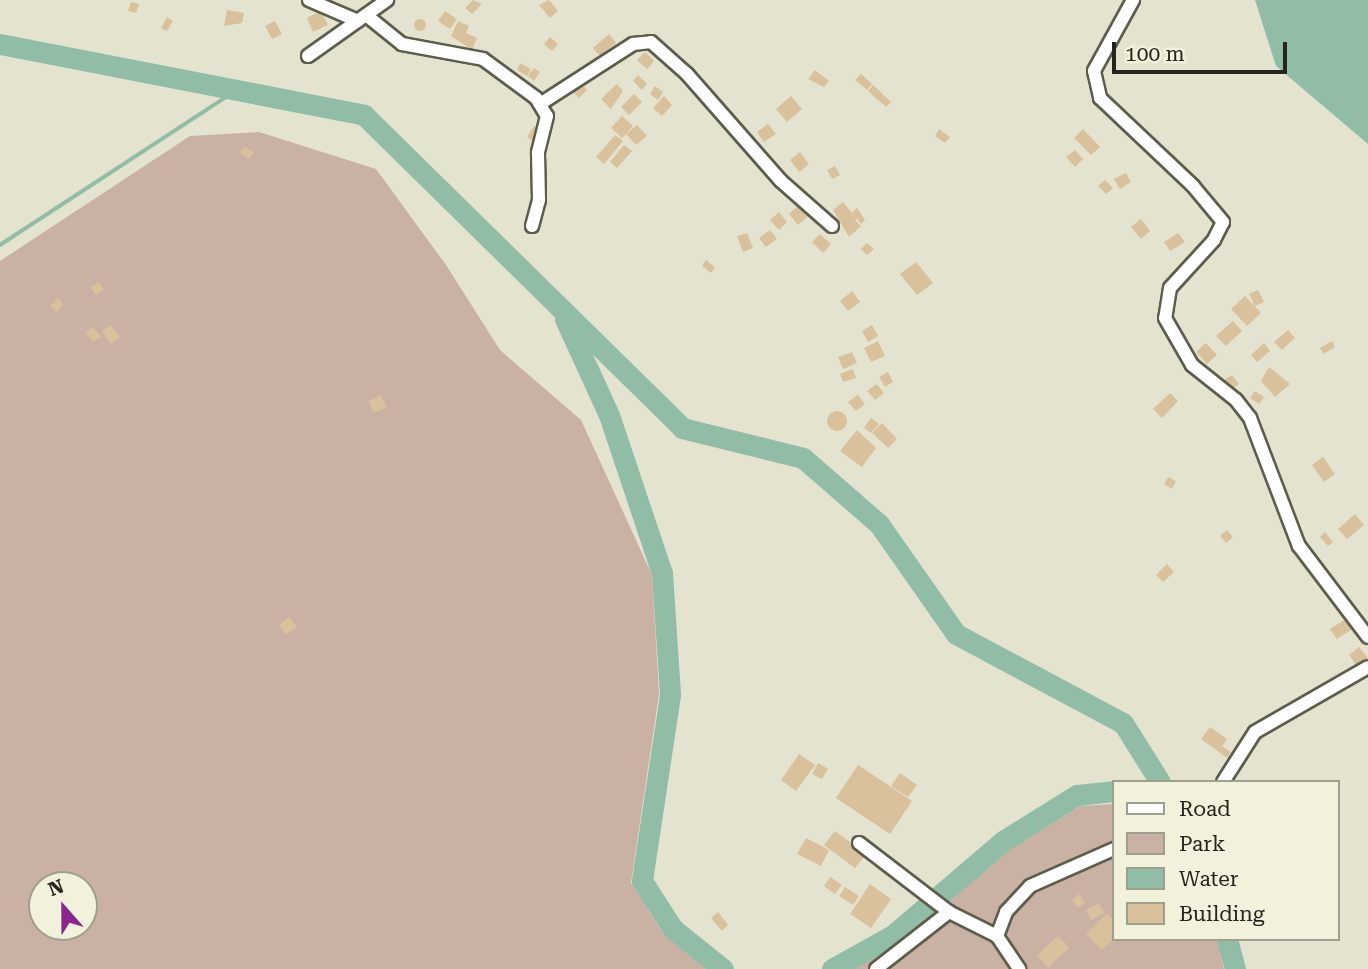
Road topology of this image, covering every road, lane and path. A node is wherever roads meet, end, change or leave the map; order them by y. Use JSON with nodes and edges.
{"nodes":[{"id":1,"x":309,"y":0,"type":"edge"},
{"id":2,"x":387,"y":0,"type":"edge"},
{"id":3,"x":1133,"y":0,"type":"edge"},
{"id":4,"x":362,"y":18,"type":"junction"},
{"id":5,"x":308,"y":56,"type":"dead end"},
{"id":6,"x":540,"y":104,"type":"junction"},
{"id":7,"x":532,"y":226,"type":"dead end"},
{"id":8,"x":832,"y":226,"type":"dead end"},
{"id":9,"x":1368,"y":637,"type":"edge"},
{"id":10,"x":1368,"y":667,"type":"edge"},
{"id":11,"x":1224,"y":780,"type":"edge"},
{"id":12,"x":859,"y":843,"type":"dead end"},
{"id":13,"x":1112,"y":850,"type":"edge"},
{"id":14,"x":950,"y":912,"type":"junction"},
{"id":15,"x":997,"y":936,"type":"junction"},
{"id":16,"x":876,"y":969,"type":"edge"},
{"id":17,"x":1019,"y":969,"type":"edge"}],
"edges":[{"from":1,"to":4,"type":"street"},
{"from":2,"to":4,"type":"street"},
{"from":3,"to":9,"type":"street"},
{"from":4,"to":5,"type":"street"},
{"from":4,"to":6,"type":"street"},
{"from":6,"to":7,"type":"street"},
{"from":6,"to":8,"type":"street"},
{"from":10,"to":11,"type":"street"},
{"from":12,"to":14,"type":"street"},
{"from":13,"to":15,"type":"street"},
{"from":14,"to":15,"type":"street"},
{"from":14,"to":16,"type":"street"},
{"from":15,"to":17,"type":"street"}]}
